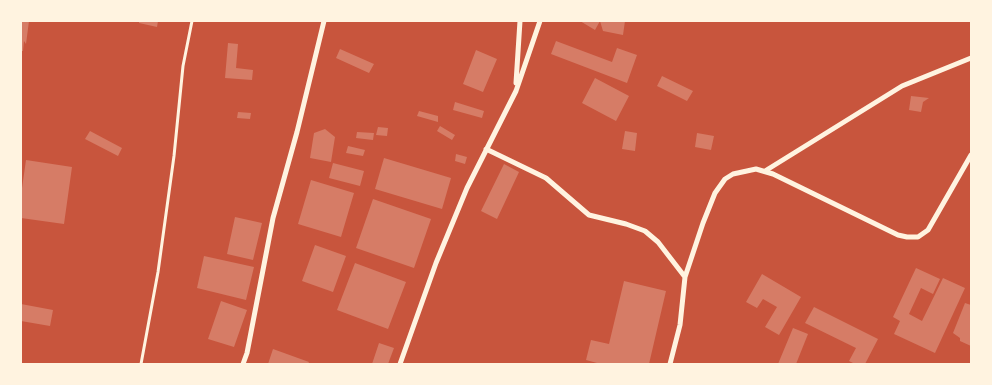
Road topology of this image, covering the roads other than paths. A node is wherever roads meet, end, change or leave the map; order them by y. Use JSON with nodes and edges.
{"nodes":[{"id":1,"x":324,"y":21,"type":"edge"},
{"id":2,"x":520,"y":21,"type":"edge"},
{"id":3,"x":540,"y":21,"type":"edge"},
{"id":4,"x":971,"y":58,"type":"edge"},
{"id":5,"x":516,"y":91,"type":"junction"},
{"id":6,"x":486,"y":149,"type":"junction"},
{"id":7,"x":971,"y":156,"type":"edge"},
{"id":8,"x":764,"y":172,"type":"junction"},
{"id":9,"x":685,"y":277,"type":"junction"},
{"id":10,"x":243,"y":364,"type":"edge"},
{"id":11,"x":400,"y":364,"type":"edge"},
{"id":12,"x":670,"y":364,"type":"edge"}],
"edges":[{"from":1,"to":10,"type":"street"},
{"from":2,"to":5,"type":"street"},
{"from":3,"to":5,"type":"street"},
{"from":4,"to":8,"type":"street"},
{"from":5,"to":6,"type":"street"},
{"from":6,"to":9,"type":"street"},
{"from":6,"to":11,"type":"street"},
{"from":7,"to":8,"type":"street"},
{"from":8,"to":9,"type":"street"},
{"from":9,"to":12,"type":"street"}]}
